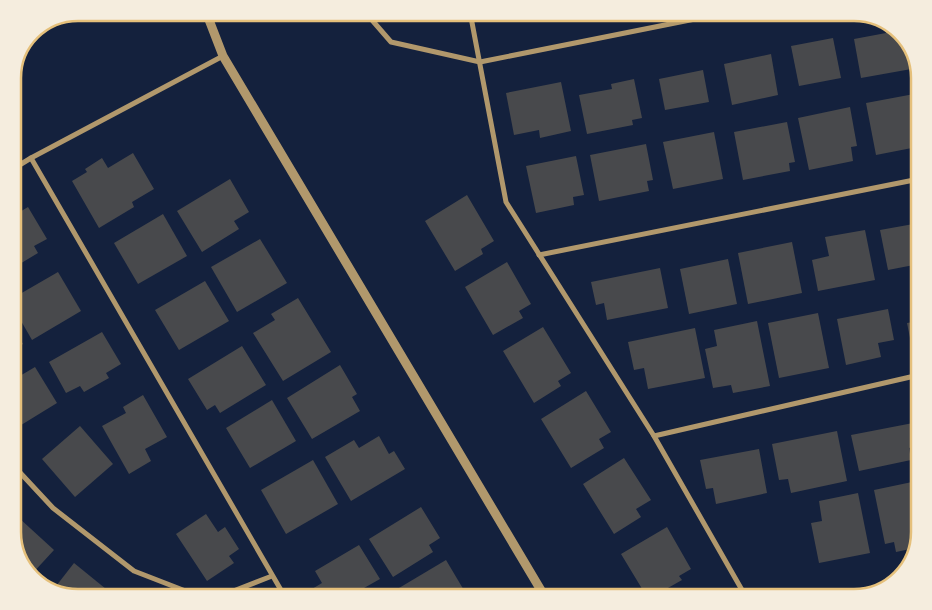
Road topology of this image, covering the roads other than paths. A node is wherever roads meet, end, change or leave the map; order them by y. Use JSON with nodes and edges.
{"nodes":[{"id":1,"x":209,"y":21,"type":"edge"},
{"id":2,"x":373,"y":21,"type":"edge"},
{"id":3,"x":472,"y":21,"type":"edge"},
{"id":4,"x":685,"y":21,"type":"edge"},
{"id":5,"x":223,"y":56,"type":"junction"},
{"id":6,"x":480,"y":62,"type":"junction"},
{"id":7,"x":31,"y":158,"type":"junction"},
{"id":8,"x":21,"y":165,"type":"edge"},
{"id":9,"x":911,"y":181,"type":"edge"},
{"id":10,"x":539,"y":255,"type":"junction"},
{"id":11,"x":911,"y":377,"type":"edge"},
{"id":12,"x":654,"y":436,"type":"junction"},
{"id":13,"x":21,"y":474,"type":"edge"},
{"id":14,"x":272,"y":576,"type":"junction"},
{"id":15,"x":179,"y":589,"type":"edge"},
{"id":16,"x":240,"y":589,"type":"edge"},
{"id":17,"x":280,"y":589,"type":"edge"},
{"id":18,"x":540,"y":589,"type":"edge"},
{"id":19,"x":741,"y":589,"type":"edge"}],
"edges":[{"from":1,"to":5,"type":"street"},
{"from":2,"to":6,"type":"street"},
{"from":3,"to":6,"type":"street"},
{"from":4,"to":6,"type":"street"},
{"from":5,"to":7,"type":"street"},
{"from":5,"to":18,"type":"street"},
{"from":6,"to":10,"type":"street"},
{"from":7,"to":8,"type":"street"},
{"from":7,"to":14,"type":"street"},
{"from":9,"to":10,"type":"street"},
{"from":10,"to":12,"type":"street"},
{"from":11,"to":12,"type":"street"},
{"from":12,"to":19,"type":"street"},
{"from":13,"to":15,"type":"street"},
{"from":14,"to":16,"type":"street"},
{"from":14,"to":17,"type":"street"}]}
